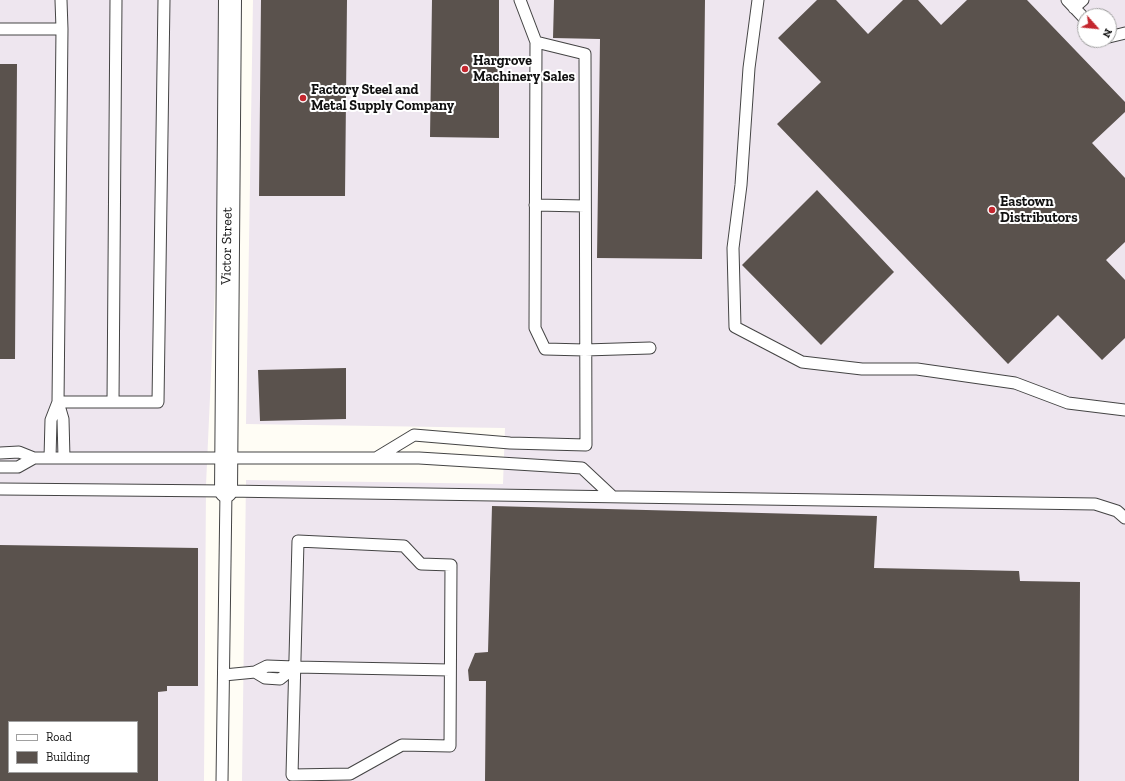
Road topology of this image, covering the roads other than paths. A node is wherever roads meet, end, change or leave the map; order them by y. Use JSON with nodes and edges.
{"nodes":[{"id":1,"x":61,"y":0,"type":"edge"},
{"id":2,"x":116,"y":0,"type":"edge"},
{"id":3,"x":164,"y":0,"type":"edge"},
{"id":4,"x":230,"y":0,"type":"edge"},
{"id":5,"x":520,"y":0,"type":"edge"},
{"id":6,"x":758,"y":0,"type":"edge"},
{"id":7,"x":1084,"y":0,"type":"edge"},
{"id":8,"x":1070,"y":4,"type":"edge"},
{"id":9,"x":0,"y":29,"type":"edge"},
{"id":10,"x":62,"y":29,"type":"junction"},
{"id":11,"x":536,"y":42,"type":"junction"},
{"id":12,"x":536,"y":205,"type":"junction"},
{"id":13,"x":585,"y":206,"type":"junction"},
{"id":14,"x":650,"y":348,"type":"dead end"},
{"id":15,"x":585,"y":350,"type":"junction"},
{"id":16,"x":58,"y":402,"type":"junction"},
{"id":17,"x":113,"y":402,"type":"junction"},
{"id":18,"x":1125,"y":410,"type":"edge"},
{"id":19,"x":0,"y":453,"type":"edge"},
{"id":20,"x":34,"y":458,"type":"junction"},
{"id":21,"x":50,"y":458,"type":"junction"},
{"id":22,"x":64,"y":458,"type":"junction"},
{"id":23,"x":225,"y":458,"type":"junction"},
{"id":24,"x":376,"y":458,"type":"junction"},
{"id":25,"x":0,"y":467,"type":"edge"},
{"id":26,"x":0,"y":489,"type":"edge"},
{"id":27,"x":226,"y":491,"type":"junction"},
{"id":28,"x":612,"y":497,"type":"junction"},
{"id":29,"x":1125,"y":518,"type":"edge"},
{"id":30,"x":295,"y":667,"type":"junction"},
{"id":31,"x":450,"y":670,"type":"junction"},
{"id":32,"x":224,"y":675,"type":"junction"},
{"id":33,"x":222,"y":781,"type":"edge"}],
"edges":[{"from":1,"to":10,"type":"lane"},
{"from":2,"to":17,"type":"lane"},
{"from":3,"to":17,"type":"lane"},
{"from":4,"to":23,"type":"street","name":"Victor Street"},
{"from":5,"to":11,"type":"lane"},
{"from":6,"to":18,"type":"lane"},
{"from":7,"to":8,"type":"lane"},
{"from":9,"to":10,"type":"lane"},
{"from":10,"to":16,"type":"lane"},
{"from":11,"to":12,"type":"lane"},
{"from":11,"to":13,"type":"lane"},
{"from":12,"to":13,"type":"lane"},
{"from":12,"to":15,"type":"lane"},
{"from":13,"to":15,"type":"lane"},
{"from":14,"to":15,"type":"lane"},
{"from":15,"to":24,"type":"lane"},
{"from":16,"to":17,"type":"lane"},
{"from":16,"to":21,"type":"lane"},
{"from":16,"to":22,"type":"lane"},
{"from":19,"to":20,"type":"lane"},
{"from":20,"to":21,"type":"lane"},
{"from":20,"to":25,"type":"lane"},
{"from":21,"to":22,"type":"lane"},
{"from":22,"to":23,"type":"lane"},
{"from":23,"to":24,"type":"lane"},
{"from":23,"to":27,"type":"street","name":"Victor Street"},
{"from":24,"to":28,"type":"lane"},
{"from":26,"to":27,"type":"lane"},
{"from":27,"to":28,"type":"lane"},
{"from":27,"to":32,"type":"lane"},
{"from":28,"to":29,"type":"lane"},
{"from":30,"to":31,"type":"lane"},
{"from":30,"to":31,"type":"lane"},
{"from":30,"to":31,"type":"lane"},
{"from":30,"to":32,"type":"lane"},
{"from":32,"to":33,"type":"lane"}]}
